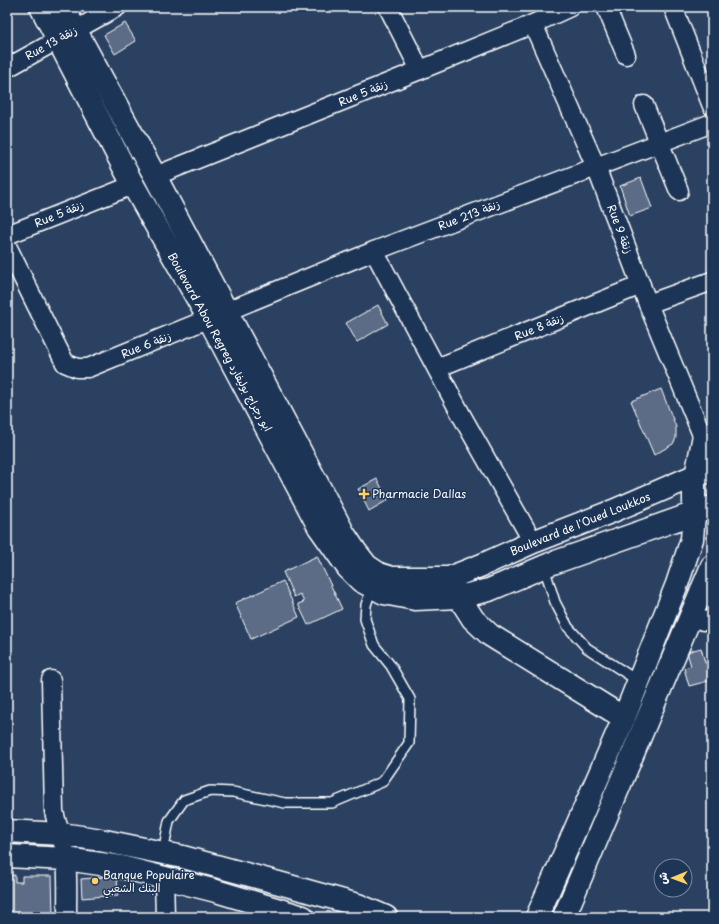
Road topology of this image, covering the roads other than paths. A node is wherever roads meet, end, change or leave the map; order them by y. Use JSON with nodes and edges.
{"nodes":[{"id":1,"x":41,"y":7,"type":"edge"},
{"id":2,"x":63,"y":7,"type":"edge"},
{"id":3,"x":117,"y":7,"type":"edge"},
{"id":4,"x":388,"y":7,"type":"edge"},
{"id":5,"x":606,"y":7,"type":"edge"},
{"id":6,"x":672,"y":7,"type":"edge"},
{"id":7,"x":562,"y":9,"type":"edge"},
{"id":8,"x":533,"y":24,"type":"junction"},
{"id":9,"x":67,"y":34,"type":"junction"},
{"id":10,"x":626,"y":55,"type":"dead end"},
{"id":11,"x":7,"y":68,"type":"edge"},
{"id":12,"x":420,"y":70,"type":"junction"},
{"id":13,"x":644,"y":105,"type":"dead end"},
{"id":14,"x":712,"y":106,"type":"edge"},
{"id":15,"x":712,"y":124,"type":"edge"},
{"id":16,"x":660,"y":143,"type":"junction"},
{"id":17,"x":596,"y":167,"type":"junction"},
{"id":18,"x":155,"y":176,"type":"junction"},
{"id":19,"x":133,"y":185,"type":"junction"},
{"id":20,"x":679,"y":191,"type":"dead end"},
{"id":21,"x":7,"y":235,"type":"edge"},
{"id":22,"x":7,"y":246,"type":"edge"},
{"id":23,"x":374,"y":251,"type":"junction"},
{"id":24,"x":712,"y":280,"type":"edge"},
{"id":25,"x":641,"y":284,"type":"junction"},
{"id":26,"x":648,"y":304,"type":"junction"},
{"id":27,"x":218,"y":315,"type":"junction"},
{"id":28,"x":437,"y":368,"type":"junction"},
{"id":29,"x":702,"y":436,"type":"junction"},
{"id":30,"x":712,"y":456,"type":"edge"},
{"id":31,"x":703,"y":473,"type":"edge"},
{"id":32,"x":703,"y":511,"type":"edge"},
{"id":33,"x":533,"y":542,"type":"junction"},
{"id":34,"x":712,"y":566,"type":"edge"},
{"id":35,"x":544,"y":567,"type":"junction"},
{"id":36,"x":449,"y":578,"type":"junction"},
{"id":37,"x":372,"y":587,"type":"junction"},
{"id":38,"x":459,"y":598,"type":"junction"},
{"id":39,"x":691,"y":616,"type":"junction"},
{"id":40,"x":712,"y":620,"type":"edge"},
{"id":41,"x":51,"y":680,"type":"dead end"},
{"id":42,"x":638,"y":681,"type":"junction"},
{"id":43,"x":624,"y":718,"type":"junction"},
{"id":44,"x":7,"y":831,"type":"edge"},
{"id":45,"x":61,"y":834,"type":"junction"},
{"id":46,"x":163,"y":853,"type":"junction"},
{"id":47,"x":7,"y":856,"type":"edge"},
{"id":48,"x":66,"y":859,"type":"junction"},
{"id":49,"x":164,"y":877,"type":"junction"},
{"id":50,"x":67,"y":917,"type":"edge"},
{"id":51,"x":165,"y":917,"type":"edge"},
{"id":52,"x":303,"y":917,"type":"edge"},
{"id":53,"x":386,"y":917,"type":"edge"},
{"id":54,"x":537,"y":917,"type":"edge"},
{"id":55,"x":564,"y":917,"type":"edge"}],
"edges":[{"from":1,"to":9,"type":"main road","name":"Boulevard Abou Regreg ابو رجراج بوليفارد"},
{"from":2,"to":9,"type":"main road","name":"Boulevard Abou Regreg ابو رجراج بوليفارد"},
{"from":3,"to":9,"type":"street","name":"Rue 13 زنقة"},
{"from":4,"to":12,"type":"street"},
{"from":5,"to":10,"type":"street"},
{"from":6,"to":14,"type":"street"},
{"from":7,"to":8,"type":"street","name":"Rue 5 زنقة"},
{"from":8,"to":12,"type":"street","name":"Rue 5 زنقة"},
{"from":8,"to":17,"type":"street","name":"Rue 9 زنقة"},
{"from":9,"to":11,"type":"street","name":"Rue 13 زنقة"},
{"from":9,"to":18,"type":"main road","name":"Boulevard Abou Regreg ابو رجراج بوليفارد"},
{"from":9,"to":19,"type":"main road","name":"Boulevard Abou Regreg ابو رجراج بوليفارد"},
{"from":12,"to":18,"type":"street","name":"Rue 5 زنقة"},
{"from":13,"to":16,"type":"street"},
{"from":15,"to":16,"type":"street","name":"Rue 213 زنقة"},
{"from":16,"to":17,"type":"street","name":"Rue 213 زنقة"},
{"from":16,"to":20,"type":"street"},
{"from":17,"to":23,"type":"street","name":"Rue 213 زنقة"},
{"from":17,"to":25,"type":"street","name":"Rue 9 زنقة"},
{"from":18,"to":27,"type":"main road","name":"Boulevard Abou Regreg ابو رجراج بوليفارد"},
{"from":19,"to":21,"type":"street","name":"Rue 5 زنقة"},
{"from":19,"to":27,"type":"main road","name":"Boulevard Abou Regreg ابو رجراج بوليفارد"},
{"from":22,"to":27,"type":"street","name":"Rue 6 زنقة"},
{"from":23,"to":27,"type":"street","name":"Rue 213 زنقة"},
{"from":23,"to":28,"type":"street"},
{"from":24,"to":26,"type":"street"},
{"from":25,"to":26,"type":"street","name":"Rue 9 زنقة"},
{"from":25,"to":28,"type":"street","name":"Rue 8 زنقة"},
{"from":26,"to":29,"type":"street","name":"Rue 9 زنقة"},
{"from":27,"to":36,"type":"main road","name":"Boulevard Abou Regreg ابو رجراج بوليفارد"},
{"from":27,"to":37,"type":"main road","name":"Boulevard Abou Regreg ابو رجراج بوليفارد"},
{"from":28,"to":33,"type":"street"},
{"from":29,"to":30,"type":"street","name":"Rue 9 زنقة"},
{"from":29,"to":31,"type":"street"},
{"from":31,"to":32,"type":"main road"},
{"from":31,"to":33,"type":"main road","name":"Boulevard de l'Oued Loukkos"},
{"from":32,"to":35,"type":"main road"},
{"from":32,"to":42,"type":"main road"},
{"from":33,"to":36,"type":"main road","name":"Boulevard de l'Oued Loukkos"},
{"from":34,"to":39,"type":"main road"},
{"from":35,"to":38,"type":"main road"},
{"from":35,"to":42,"type":"lane"},
{"from":36,"to":38,"type":"main road"},
{"from":37,"to":38,"type":"main road","name":"Boulevard Abou Regreg ابو رجراج بوليفارد"},
{"from":37,"to":46,"type":"lane"},
{"from":38,"to":43,"type":"main road"},
{"from":39,"to":40,"type":"street"},
{"from":39,"to":55,"type":"main road"},
{"from":41,"to":45,"type":"street"},
{"from":42,"to":43,"type":"main road"},
{"from":43,"to":54,"type":"main road"},
{"from":44,"to":45,"type":"main road"},
{"from":45,"to":46,"type":"main road"},
{"from":45,"to":48,"type":"street"},
{"from":46,"to":53,"type":"main road"},
{"from":47,"to":48,"type":"main road"},
{"from":48,"to":49,"type":"main road"},
{"from":48,"to":50,"type":"street"},
{"from":49,"to":51,"type":"street"},
{"from":49,"to":52,"type":"main road"}]}
